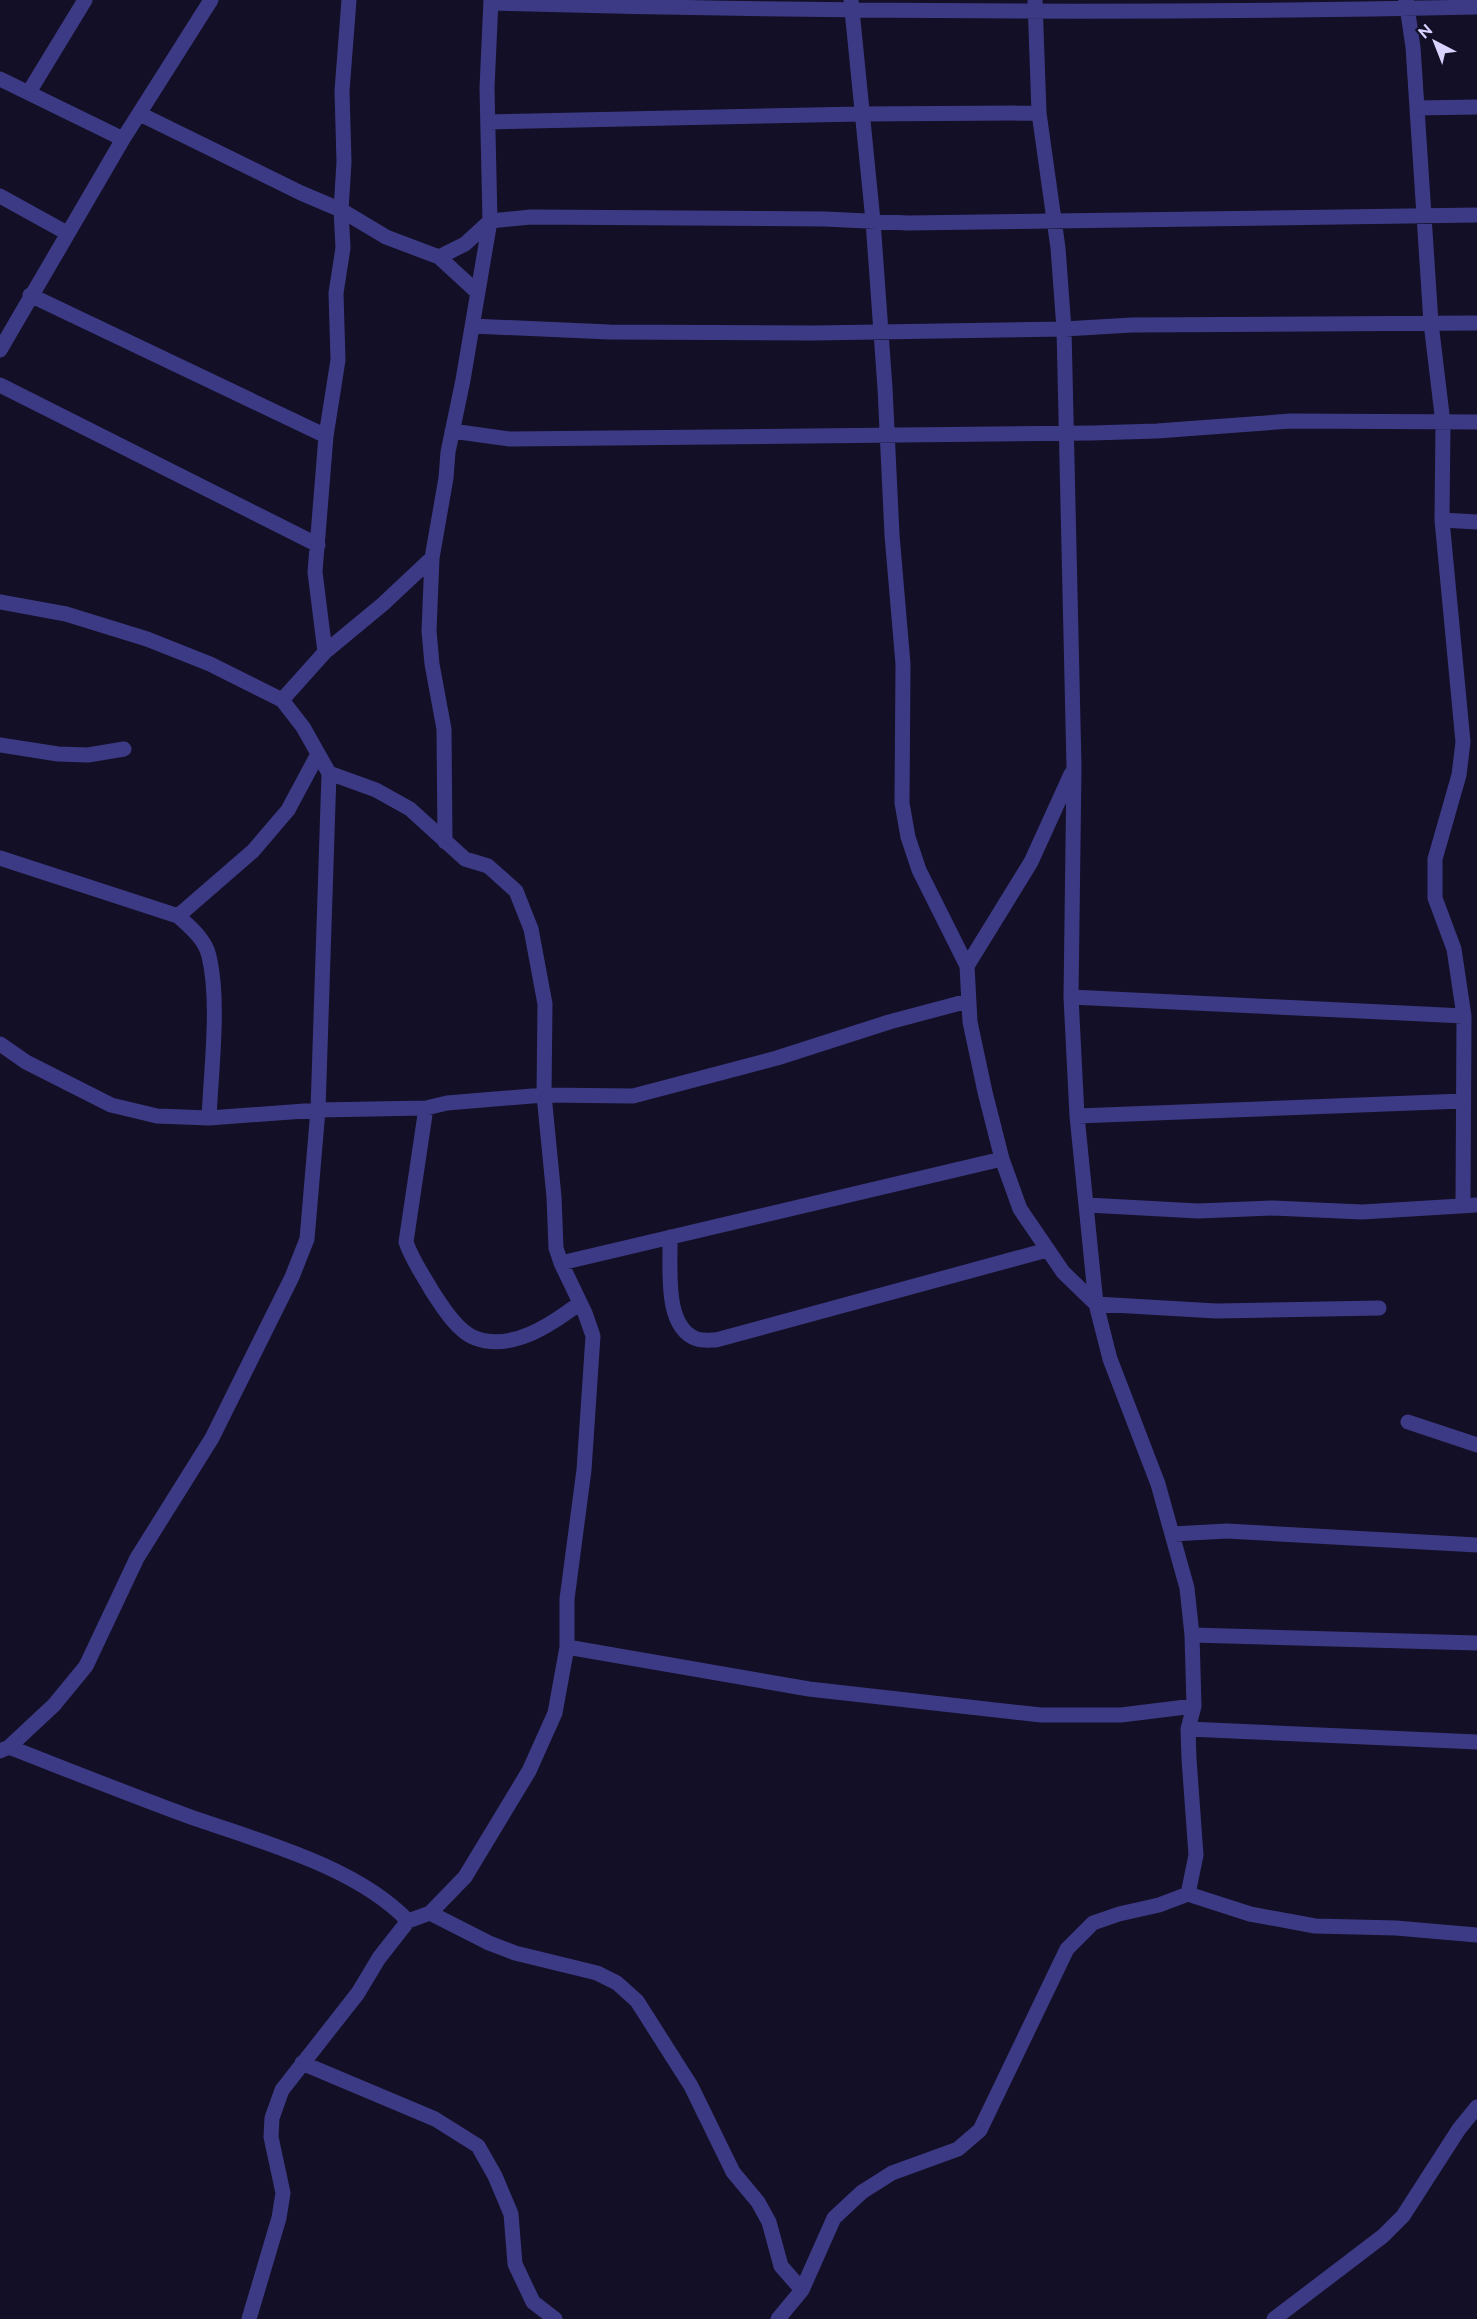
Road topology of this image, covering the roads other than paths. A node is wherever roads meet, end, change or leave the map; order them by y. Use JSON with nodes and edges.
{"nodes":[{"id":1,"x":86,"y":0,"type":"edge"},
{"id":2,"x":211,"y":0,"type":"edge"},
{"id":3,"x":349,"y":0,"type":"edge"},
{"id":4,"x":491,"y":1,"type":"edge"},
{"id":5,"x":1407,"y":4,"type":"edge"},
{"id":6,"x":851,"y":5,"type":"edge"},
{"id":7,"x":1036,"y":6,"type":"edge"},
{"id":8,"x":1477,"y":7,"type":"edge"},
{"id":9,"x":0,"y":79,"type":"edge"},
{"id":10,"x":29,"y":92,"type":"junction"},
{"id":11,"x":1477,"y":107,"type":"edge"},
{"id":12,"x":1417,"y":108,"type":"junction"},
{"id":13,"x":140,"y":114,"type":"junction"},
{"id":14,"x":861,"y":114,"type":"junction"},
{"id":15,"x":1039,"y":114,"type":"junction"},
{"id":16,"x":488,"y":122,"type":"junction"},
{"id":17,"x":123,"y":139,"type":"junction"},
{"id":18,"x":0,"y":196,"type":"edge"},
{"id":19,"x":341,"y":210,"type":"junction"},
{"id":20,"x":1477,"y":215,"type":"edge"},
{"id":21,"x":1425,"y":217,"type":"junction"},
{"id":22,"x":1054,"y":220,"type":"junction"},
{"id":23,"x":490,"y":221,"type":"junction"},
{"id":24,"x":873,"y":221,"type":"junction"},
{"id":25,"x":67,"y":233,"type":"junction"},
{"id":26,"x":439,"y":257,"type":"junction"},
{"id":27,"x":477,"y":292,"type":"junction"},
{"id":28,"x":30,"y":295,"type":"junction"},
{"id":29,"x":1431,"y":323,"type":"junction"},
{"id":30,"x":1477,"y":323,"type":"edge"},
{"id":31,"x":472,"y":326,"type":"junction"},
{"id":32,"x":1064,"y":329,"type":"junction"},
{"id":33,"x":881,"y":332,"type":"junction"},
{"id":34,"x":0,"y":350,"type":"edge"},
{"id":35,"x":0,"y":385,"type":"edge"},
{"id":36,"x":1477,"y":422,"type":"edge"},
{"id":37,"x":1443,"y":423,"type":"junction"},
{"id":38,"x":452,"y":431,"type":"junction"},
{"id":39,"x":1066,"y":432,"type":"junction"},
{"id":40,"x":888,"y":434,"type":"junction"},
{"id":41,"x":326,"y":436,"type":"junction"},
{"id":42,"x":1442,"y":520,"type":"junction"},
{"id":43,"x":1477,"y":522,"type":"edge"},
{"id":44,"x":318,"y":545,"type":"junction"},
{"id":45,"x":432,"y":558,"type":"junction"},
{"id":46,"x":0,"y":602,"type":"edge"},
{"id":47,"x":325,"y":652,"type":"junction"},
{"id":48,"x":282,"y":700,"type":"junction"},
{"id":49,"x":0,"y":745,"type":"edge"},
{"id":50,"x":124,"y":749,"type":"dead end"},
{"id":51,"x":318,"y":754,"type":"junction"},
{"id":52,"x":1074,"y":767,"type":"junction"},
{"id":53,"x":329,"y":773,"type":"junction"},
{"id":54,"x":445,"y":842,"type":"junction"},
{"id":55,"x":0,"y":858,"type":"edge"},
{"id":56,"x":178,"y":916,"type":"junction"},
{"id":57,"x":967,"y":966,"type":"junction"},
{"id":58,"x":1071,"y":998,"type":"junction"},
{"id":59,"x":968,"y":1001,"type":"junction"},
{"id":60,"x":1464,"y":1016,"type":"junction"},
{"id":61,"x":0,"y":1044,"type":"edge"},
{"id":62,"x":544,"y":1095,"type":"junction"},
{"id":63,"x":1464,"y":1101,"type":"junction"},
{"id":64,"x":426,"y":1108,"type":"junction"},
{"id":65,"x":318,"y":1110,"type":"junction"},
{"id":66,"x":1077,"y":1116,"type":"junction"},
{"id":67,"x":209,"y":1118,"type":"junction"},
{"id":68,"x":1002,"y":1159,"type":"junction"},
{"id":69,"x":1087,"y":1205,"type":"junction"},
{"id":70,"x":1470,"y":1205,"type":"edge"},
{"id":71,"x":670,"y":1237,"type":"junction"},
{"id":72,"x":1047,"y":1250,"type":"junction"},
{"id":73,"x":561,"y":1263,"type":"junction"},
{"id":74,"x":580,"y":1303,"type":"junction"},
{"id":75,"x":1096,"y":1304,"type":"junction"},
{"id":76,"x":1378,"y":1308,"type":"dead end"},
{"id":77,"x":1408,"y":1422,"type":"dead end"},
{"id":78,"x":1477,"y":1444,"type":"edge"},
{"id":79,"x":1173,"y":1534,"type":"junction"},
{"id":80,"x":1477,"y":1545,"type":"edge"},
{"id":81,"x":1192,"y":1635,"type":"junction"},
{"id":82,"x":1477,"y":1643,"type":"edge"},
{"id":83,"x":567,"y":1647,"type":"junction"},
{"id":84,"x":1194,"y":1706,"type":"junction"},
{"id":85,"x":1188,"y":1729,"type":"junction"},
{"id":86,"x":1477,"y":1742,"type":"edge"},
{"id":87,"x":4,"y":1749,"type":"edge"},
{"id":88,"x":1188,"y":1894,"type":"junction"},
{"id":89,"x":430,"y":1913,"type":"junction"},
{"id":90,"x":408,"y":1921,"type":"junction"},
{"id":91,"x":1477,"y":1935,"type":"edge"},
{"id":92,"x":302,"y":2063,"type":"junction"},
{"id":93,"x":1477,"y":2108,"type":"edge"},
{"id":94,"x":802,"y":2290,"type":"junction"},
{"id":95,"x":249,"y":2319,"type":"edge"},
{"id":96,"x":555,"y":2319,"type":"edge"},
{"id":97,"x":778,"y":2319,"type":"edge"},
{"id":98,"x":1274,"y":2319,"type":"edge"}],
"edges":[{"from":1,"to":10,"type":"street"},
{"from":2,"to":13,"type":"street"},
{"from":3,"to":19,"type":"street"},
{"from":4,"to":6,"type":"street"},
{"from":4,"to":16,"type":"street"},
{"from":5,"to":7,"type":"street"},
{"from":5,"to":8,"type":"street"},
{"from":5,"to":12,"type":"street"},
{"from":6,"to":7,"type":"street"},
{"from":6,"to":14,"type":"street"},
{"from":7,"to":15,"type":"street"},
{"from":9,"to":10,"type":"street"},
{"from":10,"to":17,"type":"street"},
{"from":11,"to":12,"type":"street"},
{"from":12,"to":21,"type":"street"},
{"from":13,"to":17,"type":"street"},
{"from":13,"to":19,"type":"street"},
{"from":14,"to":15,"type":"street"},
{"from":14,"to":16,"type":"street"},
{"from":14,"to":24,"type":"street"},
{"from":15,"to":22,"type":"street"},
{"from":16,"to":23,"type":"street"},
{"from":17,"to":25,"type":"street"},
{"from":18,"to":25,"type":"street"},
{"from":19,"to":26,"type":"street"},
{"from":19,"to":41,"type":"street"},
{"from":20,"to":21,"type":"street"},
{"from":21,"to":22,"type":"street"},
{"from":21,"to":29,"type":"street"},
{"from":22,"to":24,"type":"street"},
{"from":22,"to":32,"type":"street"},
{"from":23,"to":24,"type":"street"},
{"from":23,"to":26,"type":"street"},
{"from":23,"to":27,"type":"street"},
{"from":24,"to":33,"type":"street"},
{"from":25,"to":28,"type":"street"},
{"from":26,"to":27,"type":"street"},
{"from":27,"to":31,"type":"street"},
{"from":28,"to":34,"type":"street"},
{"from":28,"to":41,"type":"street"},
{"from":29,"to":30,"type":"street"},
{"from":29,"to":32,"type":"street"},
{"from":29,"to":37,"type":"street"},
{"from":31,"to":33,"type":"street"},
{"from":31,"to":38,"type":"street"},
{"from":32,"to":33,"type":"street"},
{"from":32,"to":39,"type":"street"},
{"from":33,"to":40,"type":"street"},
{"from":35,"to":44,"type":"street"},
{"from":36,"to":37,"type":"street"},
{"from":37,"to":39,"type":"street"},
{"from":37,"to":42,"type":"street"},
{"from":38,"to":40,"type":"street"},
{"from":38,"to":45,"type":"street"},
{"from":39,"to":40,"type":"street"},
{"from":39,"to":52,"type":"street"},
{"from":40,"to":57,"type":"street"},
{"from":41,"to":44,"type":"street"},
{"from":42,"to":43,"type":"street"},
{"from":42,"to":60,"type":"street"},
{"from":44,"to":47,"type":"street"},
{"from":45,"to":47,"type":"street"},
{"from":45,"to":54,"type":"street"},
{"from":46,"to":48,"type":"street"},
{"from":47,"to":48,"type":"street"},
{"from":48,"to":51,"type":"street"},
{"from":49,"to":50,"type":"street"},
{"from":51,"to":53,"type":"street"},
{"from":51,"to":56,"type":"street"},
{"from":52,"to":57,"type":"street"},
{"from":52,"to":58,"type":"street"},
{"from":53,"to":54,"type":"street"},
{"from":53,"to":65,"type":"street"},
{"from":54,"to":62,"type":"street"},
{"from":55,"to":56,"type":"street"},
{"from":56,"to":67,"type":"street"},
{"from":57,"to":59,"type":"street"},
{"from":58,"to":60,"type":"street"},
{"from":58,"to":66,"type":"street"},
{"from":59,"to":62,"type":"street"},
{"from":59,"to":68,"type":"street"},
{"from":60,"to":63,"type":"street"},
{"from":61,"to":67,"type":"street"},
{"from":62,"to":64,"type":"street"},
{"from":62,"to":73,"type":"street"},
{"from":63,"to":66,"type":"street"},
{"from":63,"to":70,"type":"street"},
{"from":64,"to":65,"type":"street"},
{"from":64,"to":74,"type":"street"},
{"from":65,"to":67,"type":"street"},
{"from":65,"to":87,"type":"street"},
{"from":66,"to":69,"type":"street"},
{"from":68,"to":71,"type":"street"},
{"from":68,"to":72,"type":"street"},
{"from":69,"to":70,"type":"street"},
{"from":69,"to":75,"type":"street"},
{"from":71,"to":72,"type":"street"},
{"from":71,"to":73,"type":"street"},
{"from":72,"to":75,"type":"street"},
{"from":73,"to":74,"type":"street"},
{"from":74,"to":83,"type":"street"},
{"from":75,"to":76,"type":"street"},
{"from":75,"to":79,"type":"street"},
{"from":77,"to":78,"type":"street"},
{"from":79,"to":80,"type":"street"},
{"from":79,"to":81,"type":"street"},
{"from":81,"to":82,"type":"street"},
{"from":81,"to":84,"type":"street"},
{"from":83,"to":84,"type":"street"},
{"from":83,"to":89,"type":"street"},
{"from":84,"to":85,"type":"street"},
{"from":85,"to":86,"type":"street"},
{"from":85,"to":88,"type":"street"},
{"from":87,"to":90,"type":"street"},
{"from":88,"to":91,"type":"street"},
{"from":88,"to":94,"type":"street"},
{"from":89,"to":90,"type":"street"},
{"from":89,"to":94,"type":"street"},
{"from":90,"to":92,"type":"street"},
{"from":92,"to":95,"type":"street"},
{"from":92,"to":96,"type":"street"},
{"from":93,"to":98,"type":"street"},
{"from":94,"to":97,"type":"street"}]}
